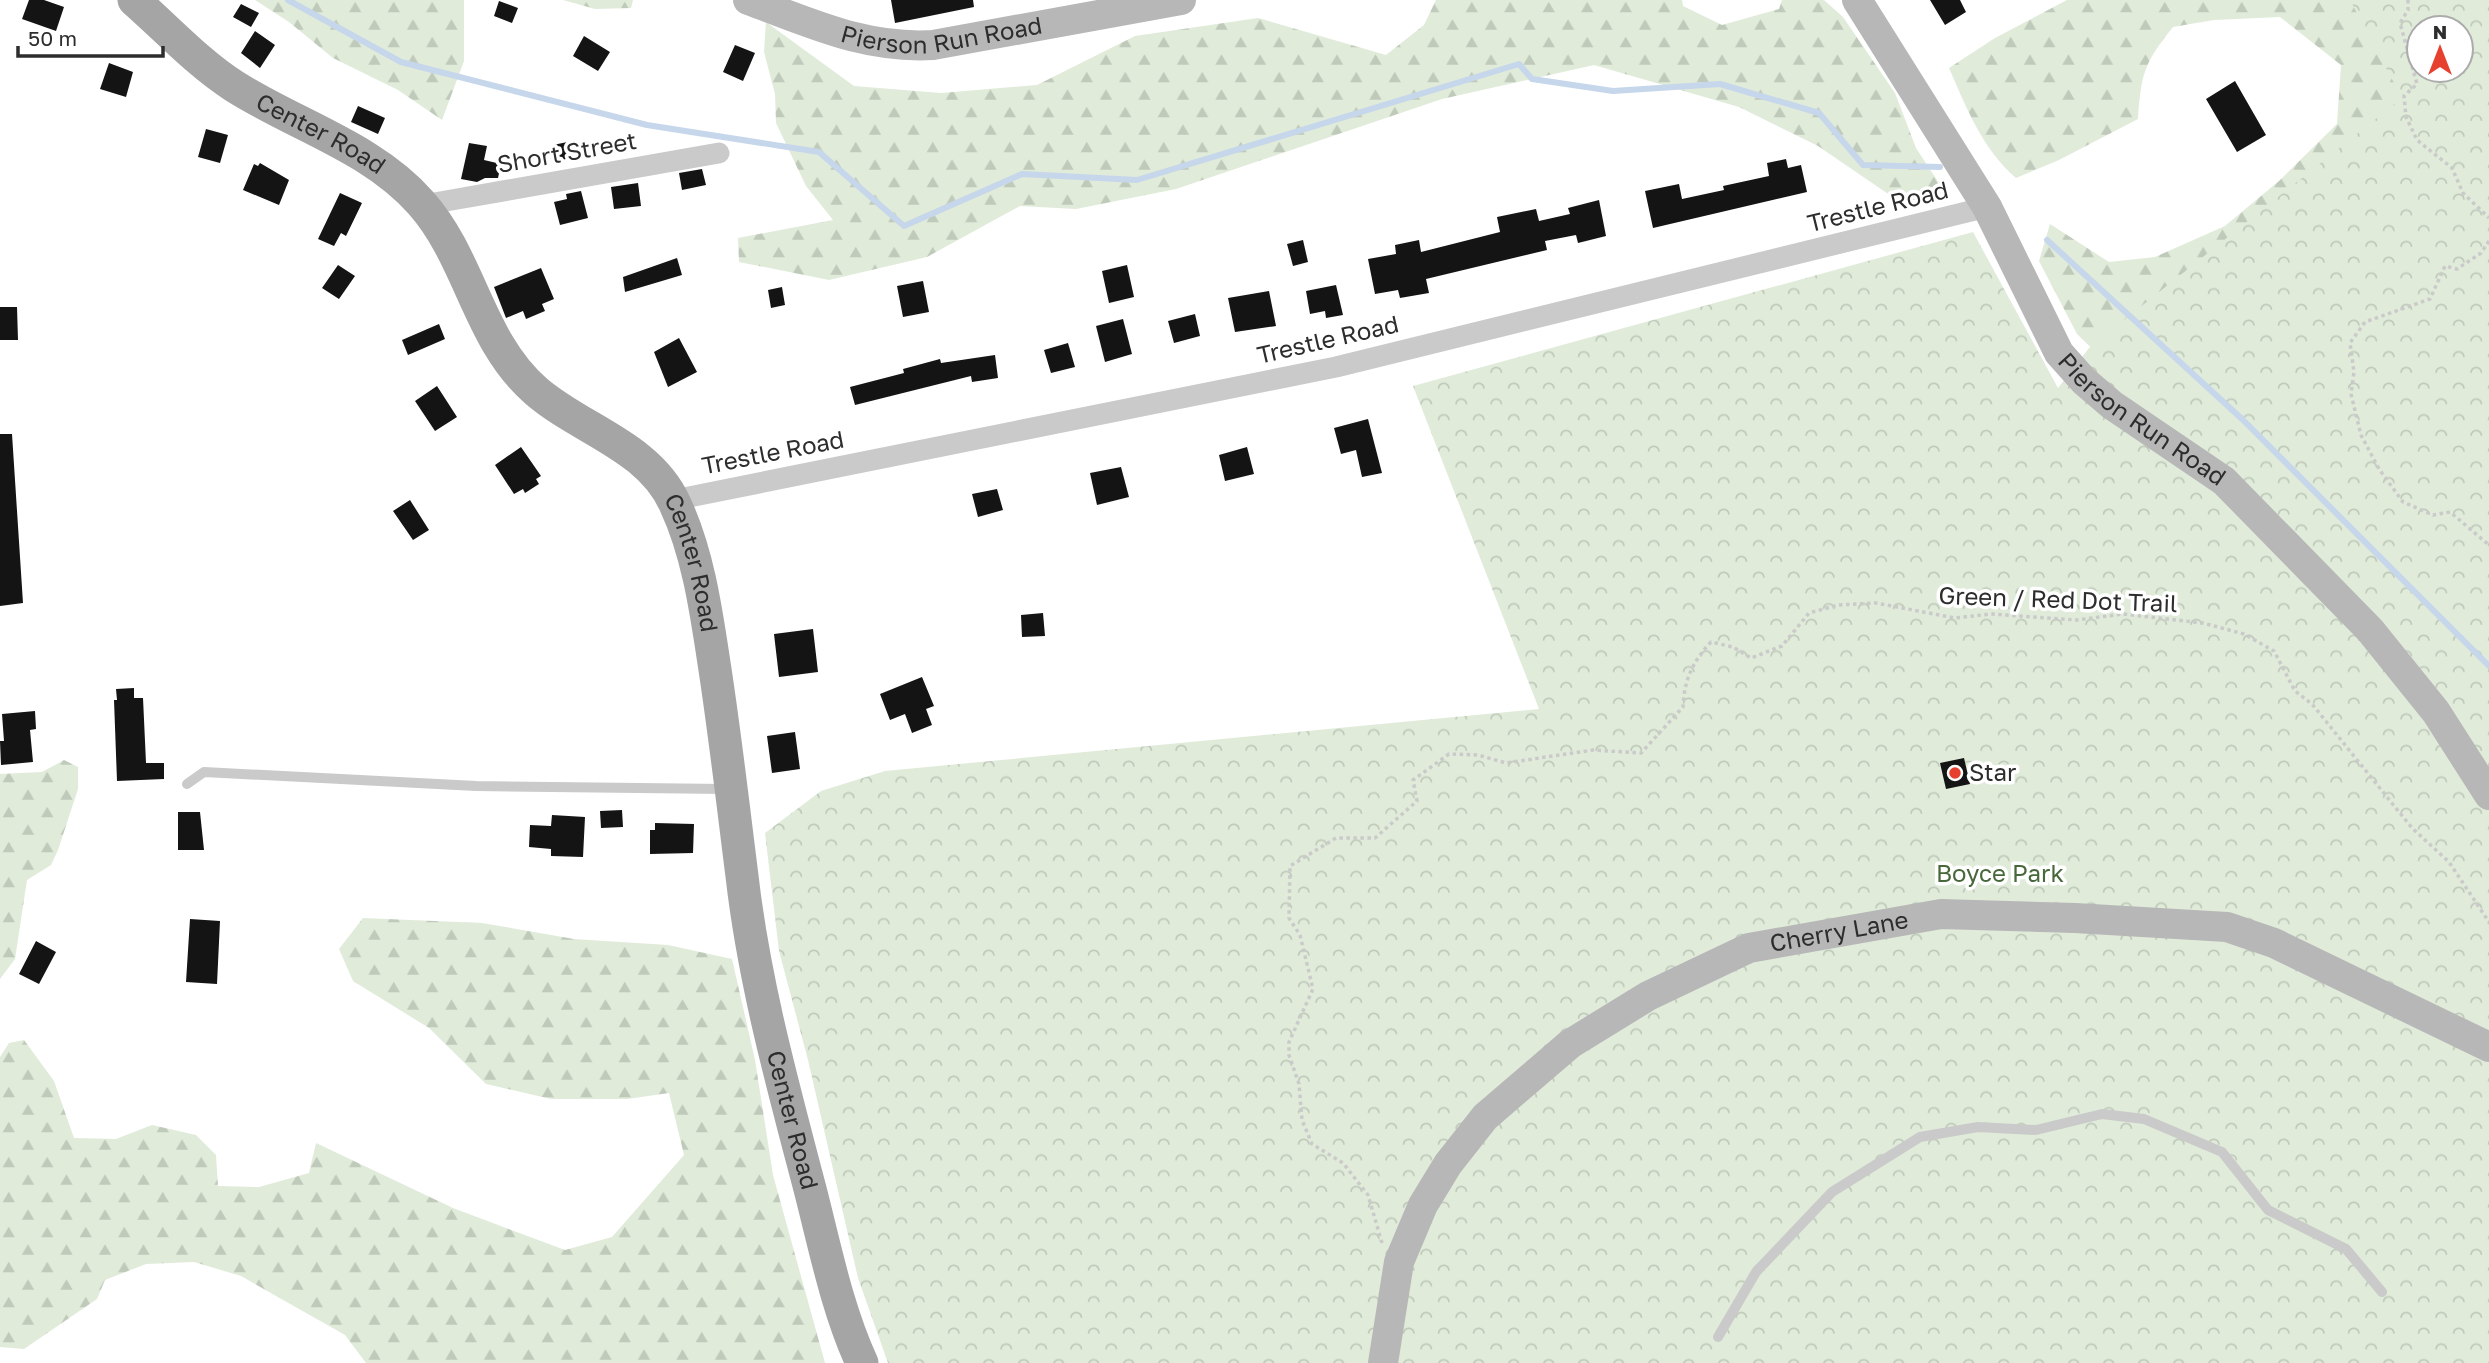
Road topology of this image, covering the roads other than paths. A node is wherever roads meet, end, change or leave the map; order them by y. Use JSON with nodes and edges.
{"nodes":[{"id":1,"x":134,"y":0,"type":"edge"},
{"id":2,"x":748,"y":0,"type":"edge"},
{"id":3,"x":1181,"y":0,"type":"edge"},
{"id":4,"x":1857,"y":0,"type":"edge"},
{"id":5,"x":719,"y":153,"type":"dead end"},
{"id":6,"x":423,"y":205,"type":"junction"},
{"id":7,"x":1987,"y":207,"type":"junction"},
{"id":8,"x":674,"y":499,"type":"junction"},
{"id":9,"x":187,"y":784,"type":"dead end"},
{"id":10,"x":732,"y":789,"type":"junction"},
{"id":11,"x":2489,"y":795,"type":"edge"},
{"id":12,"x":2489,"y":1047,"type":"edge"},
{"id":13,"x":2382,"y":1292,"type":"dead end"},
{"id":14,"x":1718,"y":1338,"type":"dead end"},
{"id":15,"x":862,"y":1363,"type":"edge"},
{"id":16,"x":1382,"y":1363,"type":"edge"}],
"edges":[{"from":1,"to":6,"type":"main road","name":"Center Road"},
{"from":2,"to":3,"type":"street","name":"Pierson Run Road"},
{"from":4,"to":7,"type":"street","name":"Pierson Run Road"},
{"from":5,"to":6,"type":"street","name":"Short Street"},
{"from":6,"to":8,"type":"main road","name":"Center Road"},
{"from":7,"to":8,"type":"street","name":"Trestle Road"},
{"from":7,"to":11,"type":"street","name":"Pierson Run Road"},
{"from":8,"to":10,"type":"main road","name":"Center Road"},
{"from":9,"to":10,"type":"lane"},
{"from":10,"to":15,"type":"main road","name":"Center Road"},
{"from":12,"to":16,"type":"street","name":"Cherry Lane"},
{"from":13,"to":14,"type":"lane"}]}
